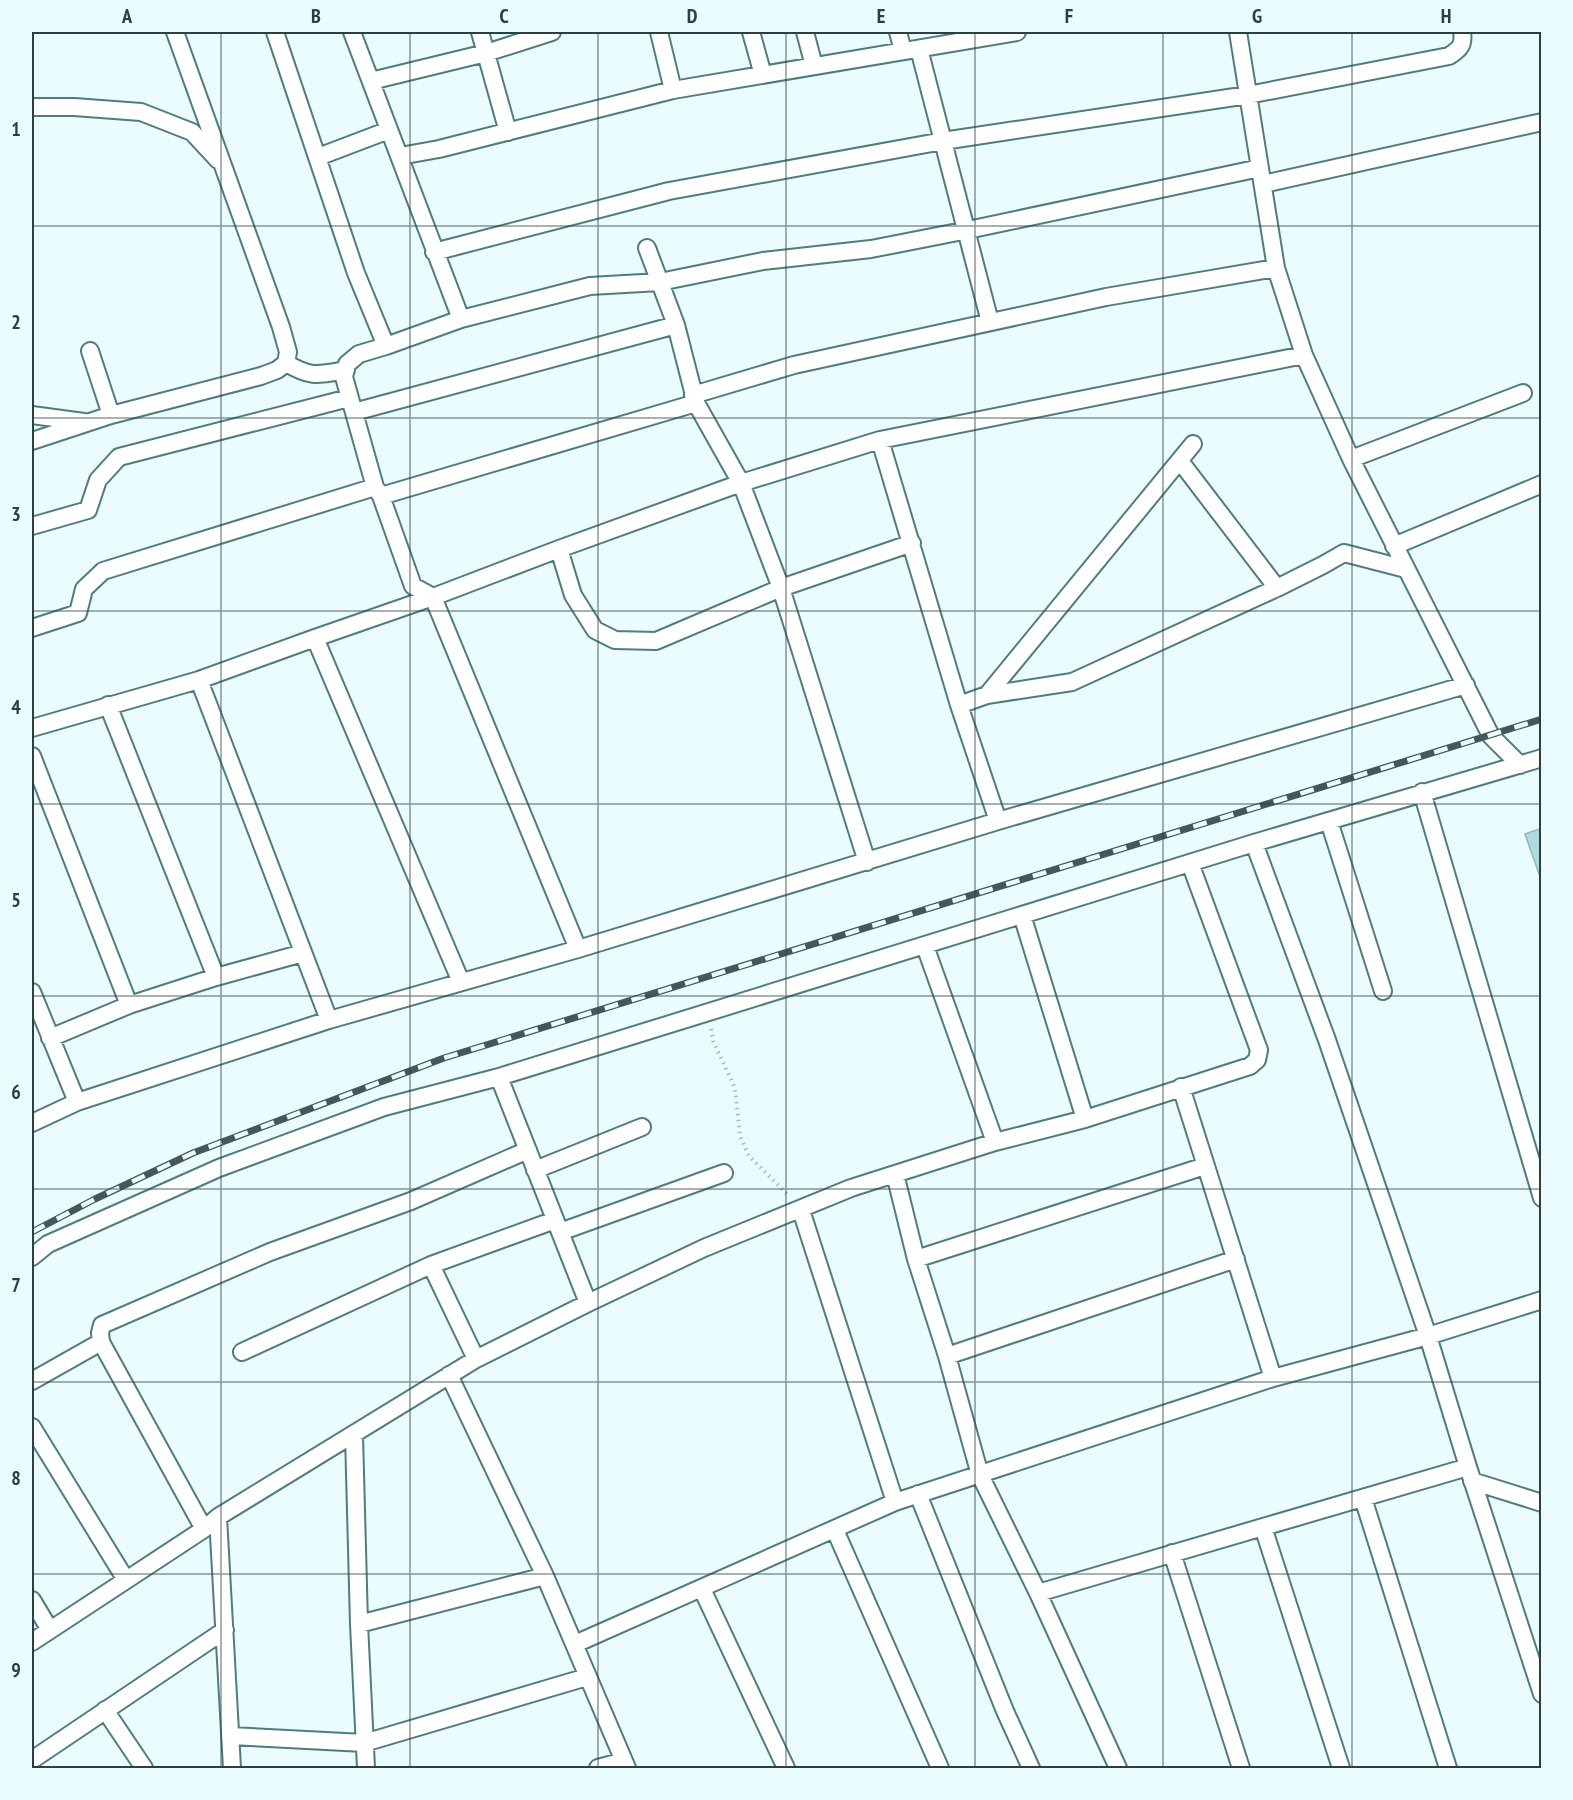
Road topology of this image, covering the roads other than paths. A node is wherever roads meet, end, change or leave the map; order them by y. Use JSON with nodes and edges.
{"nodes":[{"id":1,"x":175,"y":32,"type":"edge"},
{"id":2,"x":275,"y":32,"type":"edge"},
{"id":3,"x":352,"y":32,"type":"edge"},
{"id":4,"x":480,"y":32,"type":"edge"},
{"id":5,"x":552,"y":32,"type":"edge"},
{"id":6,"x":659,"y":32,"type":"edge"},
{"id":7,"x":751,"y":32,"type":"edge"},
{"id":8,"x":805,"y":32,"type":"edge"},
{"id":9,"x":897,"y":32,"type":"edge"},
{"id":10,"x":1017,"y":32,"type":"edge"},
{"id":11,"x":1238,"y":32,"type":"edge"},
{"id":12,"x":1462,"y":32,"type":"edge"},
{"id":13,"x":983,"y":34,"type":"edge"},
{"id":14,"x":911,"y":50,"type":"junction"},
{"id":15,"x":486,"y":53,"type":"junction"},
{"id":16,"x":814,"y":66,"type":"junction"},
{"id":17,"x":763,"y":75,"type":"junction"},
{"id":18,"x":371,"y":81,"type":"junction"},
{"id":19,"x":673,"y":90,"type":"junction"},
{"id":20,"x":1248,"y":95,"type":"junction"},
{"id":21,"x":32,"y":107,"type":"edge"},
{"id":22,"x":1542,"y":122,"type":"edge"},
{"id":23,"x":389,"y":130,"type":"junction"},
{"id":24,"x":508,"y":132,"type":"junction"},
{"id":25,"x":943,"y":141,"type":"junction"},
{"id":26,"x":400,"y":156,"type":"junction"},
{"id":27,"x":318,"y":157,"type":"junction"},
{"id":28,"x":223,"y":166,"type":"junction"},
{"id":29,"x":1260,"y":168,"type":"junction"},
{"id":30,"x":1263,"y":184,"type":"junction"},
{"id":31,"x":968,"y":230,"type":"junction"},
{"id":32,"x":646,"y":248,"type":"dead end"},
{"id":33,"x":434,"y":252,"type":"junction"},
{"id":34,"x":1276,"y":268,"type":"junction"},
{"id":35,"x":660,"y":282,"type":"junction"},
{"id":36,"x":461,"y":319,"type":"junction"},
{"id":37,"x":990,"y":322,"type":"junction"},
{"id":38,"x":676,"y":325,"type":"junction"},
{"id":39,"x":386,"y":346,"type":"junction"},
{"id":40,"x":90,"y":351,"type":"dead end"},
{"id":41,"x":1304,"y":355,"type":"junction"},
{"id":42,"x":286,"y":363,"type":"junction"},
{"id":43,"x":346,"y":370,"type":"junction"},
{"id":44,"x":1523,"y":393,"type":"dead end"},
{"id":45,"x":694,"y":399,"type":"junction"},
{"id":46,"x":351,"y":405,"type":"junction"},
{"id":47,"x":32,"y":415,"type":"edge"},
{"id":48,"x":111,"y":415,"type":"junction"},
{"id":49,"x":88,"y":423,"type":"junction"},
{"id":50,"x":880,"y":440,"type":"junction"},
{"id":51,"x":32,"y":441,"type":"edge"},
{"id":52,"x":1193,"y":444,"type":"dead end"},
{"id":53,"x":1351,"y":459,"type":"junction"},
{"id":54,"x":1180,"y":461,"type":"junction"},
{"id":55,"x":741,"y":483,"type":"junction"},
{"id":56,"x":1542,"y":484,"type":"edge"},
{"id":57,"x":378,"y":491,"type":"junction"},
{"id":58,"x":32,"y":526,"type":"edge"},
{"id":59,"x":912,"y":543,"type":"junction"},
{"id":60,"x":1394,"y":546,"type":"junction"},
{"id":61,"x":559,"y":549,"type":"junction"},
{"id":62,"x":1406,"y":569,"type":"junction"},
{"id":63,"x":781,"y":588,"type":"junction"},
{"id":64,"x":1277,"y":588,"type":"junction"},
{"id":65,"x":433,"y":597,"type":"junction"},
{"id":66,"x":32,"y":628,"type":"edge"},
{"id":67,"x":315,"y":638,"type":"junction"},
{"id":68,"x":199,"y":681,"type":"junction"},
{"id":69,"x":1466,"y":685,"type":"junction"},
{"id":70,"x":987,"y":695,"type":"junction"},
{"id":71,"x":108,"y":705,"type":"junction"},
{"id":72,"x":959,"y":705,"type":"junction"},
{"id":73,"x":32,"y":728,"type":"edge"},
{"id":74,"x":32,"y":756,"type":"edge"},
{"id":75,"x":1542,"y":758,"type":"edge"},
{"id":76,"x":1521,"y":765,"type":"junction"},
{"id":77,"x":1422,"y":792,"type":"junction"},
{"id":78,"x":998,"y":821,"type":"junction"},
{"id":79,"x":1329,"y":821,"type":"junction"},
{"id":80,"x":1254,"y":843,"type":"junction"},
{"id":81,"x":867,"y":862,"type":"junction"},
{"id":82,"x":1190,"y":863,"type":"junction"},
{"id":83,"x":1022,"y":915,"type":"junction"},
{"id":84,"x":926,"y":946,"type":"junction"},
{"id":85,"x":578,"y":949,"type":"junction"},
{"id":86,"x":303,"y":953,"type":"junction"},
{"id":87,"x":216,"y":977,"type":"junction"},
{"id":88,"x":461,"y":982,"type":"junction"},
{"id":89,"x":1383,"y":991,"type":"dead end"},
{"id":90,"x":32,"y":992,"type":"edge"},
{"id":91,"x":129,"y":1005,"type":"junction"},
{"id":92,"x":328,"y":1020,"type":"junction"},
{"id":93,"x":50,"y":1038,"type":"junction"},
{"id":94,"x":499,"y":1077,"type":"junction"},
{"id":95,"x":1181,"y":1087,"type":"junction"},
{"id":96,"x":77,"y":1102,"type":"junction"},
{"id":97,"x":1085,"y":1119,"type":"junction"},
{"id":98,"x":32,"y":1123,"type":"edge"},
{"id":99,"x":642,"y":1127,"type":"dead end"},
{"id":100,"x":995,"y":1142,"type":"junction"},
{"id":101,"x":528,"y":1150,"type":"junction"},
{"id":102,"x":1205,"y":1166,"type":"junction"},
{"id":103,"x":535,"y":1170,"type":"junction"},
{"id":104,"x":724,"y":1173,"type":"dead end"},
{"id":105,"x":895,"y":1174,"type":"junction"},
{"id":106,"x":1542,"y":1198,"type":"edge"},
{"id":107,"x":801,"y":1210,"type":"junction"},
{"id":108,"x":557,"y":1226,"type":"junction"},
{"id":109,"x":32,"y":1257,"type":"edge"},
{"id":110,"x":1236,"y":1259,"type":"junction"},
{"id":111,"x":916,"y":1260,"type":"junction"},
{"id":112,"x":431,"y":1264,"type":"junction"},
{"id":113,"x":1542,"y":1300,"type":"edge"},
{"id":114,"x":588,"y":1303,"type":"junction"},
{"id":115,"x":1428,"y":1336,"type":"junction"},
{"id":116,"x":101,"y":1342,"type":"junction"},
{"id":117,"x":242,"y":1352,"type":"dead end"},
{"id":118,"x":946,"y":1356,"type":"junction"},
{"id":119,"x":476,"y":1359,"type":"junction"},
{"id":120,"x":449,"y":1375,"type":"junction"},
{"id":121,"x":1273,"y":1378,"type":"junction"},
{"id":122,"x":32,"y":1381,"type":"edge"},
{"id":123,"x":32,"y":1427,"type":"edge"},
{"id":124,"x":354,"y":1435,"type":"junction"},
{"id":125,"x":1470,"y":1474,"type":"junction"},
{"id":126,"x":980,"y":1475,"type":"junction"},
{"id":127,"x":918,"y":1494,"type":"junction"},
{"id":128,"x":1363,"y":1498,"type":"junction"},
{"id":129,"x":895,"y":1502,"type":"junction"},
{"id":130,"x":1542,"y":1503,"type":"edge"},
{"id":131,"x":218,"y":1517,"type":"junction"},
{"id":132,"x":1263,"y":1527,"type":"junction"},
{"id":133,"x":204,"y":1529,"type":"junction"},
{"id":134,"x":835,"y":1530,"type":"junction"},
{"id":135,"x":1172,"y":1553,"type":"junction"},
{"id":136,"x":544,"y":1576,"type":"junction"},
{"id":137,"x":126,"y":1580,"type":"junction"},
{"id":138,"x":702,"y":1589,"type":"junction"},
{"id":139,"x":1038,"y":1593,"type":"junction"},
{"id":140,"x":32,"y":1600,"type":"edge"},
{"id":141,"x":359,"y":1624,"type":"junction"},
{"id":142,"x":50,"y":1630,"type":"junction"},
{"id":143,"x":225,"y":1630,"type":"junction"},
{"id":144,"x":32,"y":1642,"type":"edge"},
{"id":145,"x":575,"y":1644,"type":"junction"},
{"id":146,"x":587,"y":1677,"type":"junction"},
{"id":147,"x":1542,"y":1694,"type":"edge"},
{"id":148,"x":105,"y":1710,"type":"junction"},
{"id":149,"x":230,"y":1736,"type":"junction"},
{"id":150,"x":364,"y":1743,"type":"junction"},
{"id":151,"x":32,"y":1760,"type":"edge"},
{"id":152,"x":626,"y":1765,"type":"edge"},
{"id":153,"x":144,"y":1768,"type":"edge"},
{"id":154,"x":232,"y":1768,"type":"edge"},
{"id":155,"x":366,"y":1768,"type":"edge"},
{"id":156,"x":598,"y":1768,"type":"edge"},
{"id":157,"x":786,"y":1768,"type":"edge"},
{"id":158,"x":940,"y":1768,"type":"edge"},
{"id":159,"x":1030,"y":1768,"type":"edge"},
{"id":160,"x":1119,"y":1768,"type":"edge"},
{"id":161,"x":1241,"y":1768,"type":"edge"},
{"id":162,"x":1341,"y":1768,"type":"edge"},
{"id":163,"x":1448,"y":1768,"type":"edge"}],
"edges":[{"from":1,"to":28,"type":"street"},
{"from":2,"to":27,"type":"street"},
{"from":3,"to":18,"type":"street"},
{"from":4,"to":15,"type":"street"},
{"from":5,"to":15,"type":"street"},
{"from":6,"to":19,"type":"street"},
{"from":7,"to":17,"type":"street"},
{"from":8,"to":16,"type":"street"},
{"from":9,"to":14,"type":"street"},
{"from":10,"to":13,"type":"street"},
{"from":11,"to":20,"type":"street"},
{"from":12,"to":20,"type":"street"},
{"from":13,"to":14,"type":"street"},
{"from":14,"to":16,"type":"street"},
{"from":14,"to":25,"type":"street"},
{"from":15,"to":18,"type":"street"},
{"from":15,"to":24,"type":"street"},
{"from":16,"to":17,"type":"street"},
{"from":17,"to":19,"type":"street"},
{"from":18,"to":23,"type":"street"},
{"from":19,"to":24,"type":"street"},
{"from":20,"to":25,"type":"street"},
{"from":20,"to":29,"type":"street"},
{"from":21,"to":28,"type":"street"},
{"from":22,"to":30,"type":"street"},
{"from":23,"to":26,"type":"street"},
{"from":23,"to":27,"type":"street"},
{"from":24,"to":26,"type":"street"},
{"from":25,"to":31,"type":"street"},
{"from":25,"to":33,"type":"street"},
{"from":26,"to":33,"type":"street"},
{"from":27,"to":39,"type":"street"},
{"from":28,"to":42,"type":"street"},
{"from":29,"to":30,"type":"street"},
{"from":29,"to":31,"type":"street"},
{"from":30,"to":34,"type":"street"},
{"from":31,"to":35,"type":"street"},
{"from":31,"to":37,"type":"street"},
{"from":32,"to":35,"type":"street"},
{"from":33,"to":36,"type":"street"},
{"from":34,"to":37,"type":"street"},
{"from":34,"to":41,"type":"street"},
{"from":35,"to":36,"type":"street"},
{"from":35,"to":38,"type":"street"},
{"from":36,"to":39,"type":"street"},
{"from":37,"to":45,"type":"street"},
{"from":38,"to":45,"type":"street"},
{"from":38,"to":46,"type":"street"},
{"from":39,"to":43,"type":"street"},
{"from":40,"to":48,"type":"street"},
{"from":41,"to":50,"type":"street"},
{"from":41,"to":53,"type":"street"},
{"from":42,"to":43,"type":"street"},
{"from":42,"to":48,"type":"street"},
{"from":43,"to":46,"type":"street"},
{"from":44,"to":53,"type":"street"},
{"from":45,"to":55,"type":"street"},
{"from":45,"to":57,"type":"street"},
{"from":46,"to":57,"type":"street"},
{"from":46,"to":58,"type":"street"},
{"from":47,"to":49,"type":"street"},
{"from":48,"to":49,"type":"street"},
{"from":49,"to":51,"type":"street"},
{"from":50,"to":55,"type":"street"},
{"from":50,"to":59,"type":"street"},
{"from":52,"to":54,"type":"street"},
{"from":53,"to":60,"type":"street"},
{"from":54,"to":64,"type":"street"},
{"from":54,"to":70,"type":"street"},
{"from":55,"to":61,"type":"street"},
{"from":55,"to":63,"type":"street"},
{"from":56,"to":60,"type":"street"},
{"from":57,"to":65,"type":"street"},
{"from":57,"to":66,"type":"street"},
{"from":59,"to":63,"type":"street"},
{"from":59,"to":72,"type":"street"},
{"from":60,"to":62,"type":"street"},
{"from":61,"to":63,"type":"street"},
{"from":61,"to":65,"type":"street"},
{"from":62,"to":64,"type":"street"},
{"from":62,"to":69,"type":"street"},
{"from":63,"to":81,"type":"street"},
{"from":64,"to":70,"type":"street"},
{"from":65,"to":67,"type":"street"},
{"from":65,"to":85,"type":"street"},
{"from":67,"to":68,"type":"street"},
{"from":67,"to":88,"type":"street"},
{"from":68,"to":71,"type":"street"},
{"from":68,"to":86,"type":"street"},
{"from":69,"to":76,"type":"street"},
{"from":69,"to":78,"type":"street"},
{"from":70,"to":72,"type":"street"},
{"from":71,"to":73,"type":"street"},
{"from":71,"to":87,"type":"street"},
{"from":72,"to":78,"type":"street"},
{"from":74,"to":91,"type":"street"},
{"from":75,"to":76,"type":"street"},
{"from":76,"to":77,"type":"street"},
{"from":77,"to":79,"type":"street"},
{"from":77,"to":106,"type":"street"},
{"from":78,"to":81,"type":"street"},
{"from":79,"to":80,"type":"street"},
{"from":79,"to":89,"type":"street"},
{"from":80,"to":82,"type":"street"},
{"from":80,"to":115,"type":"street"},
{"from":81,"to":85,"type":"street"},
{"from":82,"to":83,"type":"street"},
{"from":82,"to":95,"type":"street"},
{"from":83,"to":84,"type":"street"},
{"from":83,"to":97,"type":"street"},
{"from":84,"to":94,"type":"street"},
{"from":84,"to":100,"type":"street"},
{"from":85,"to":88,"type":"street"},
{"from":86,"to":87,"type":"street"},
{"from":86,"to":92,"type":"street"},
{"from":87,"to":91,"type":"street"},
{"from":88,"to":92,"type":"street"},
{"from":90,"to":93,"type":"street"},
{"from":91,"to":93,"type":"street"},
{"from":92,"to":96,"type":"street"},
{"from":93,"to":96,"type":"street"},
{"from":94,"to":101,"type":"street"},
{"from":94,"to":109,"type":"street"},
{"from":95,"to":97,"type":"street"},
{"from":95,"to":102,"type":"street"},
{"from":96,"to":98,"type":"street"},
{"from":97,"to":100,"type":"street"},
{"from":99,"to":103,"type":"street"},
{"from":100,"to":105,"type":"street"},
{"from":101,"to":103,"type":"street"},
{"from":101,"to":116,"type":"street"},
{"from":102,"to":110,"type":"street"},
{"from":102,"to":111,"type":"street"},
{"from":103,"to":108,"type":"street"},
{"from":104,"to":108,"type":"street"},
{"from":105,"to":107,"type":"street"},
{"from":105,"to":111,"type":"street"},
{"from":107,"to":114,"type":"street"},
{"from":107,"to":129,"type":"street"},
{"from":108,"to":112,"type":"street"},
{"from":108,"to":114,"type":"street"},
{"from":110,"to":118,"type":"street"},
{"from":110,"to":121,"type":"street"},
{"from":111,"to":118,"type":"street"},
{"from":112,"to":117,"type":"street"},
{"from":112,"to":119,"type":"street"},
{"from":113,"to":115,"type":"street"},
{"from":114,"to":119,"type":"street"},
{"from":115,"to":121,"type":"street"},
{"from":115,"to":125,"type":"street"},
{"from":116,"to":122,"type":"street"},
{"from":116,"to":133,"type":"street"},
{"from":118,"to":126,"type":"street"},
{"from":119,"to":120,"type":"street"},
{"from":120,"to":124,"type":"street"},
{"from":120,"to":136,"type":"street"},
{"from":121,"to":126,"type":"street"},
{"from":123,"to":137,"type":"street"},
{"from":124,"to":131,"type":"street"},
{"from":124,"to":141,"type":"street"},
{"from":125,"to":128,"type":"street"},
{"from":125,"to":130,"type":"street"},
{"from":125,"to":147,"type":"street"},
{"from":126,"to":127,"type":"street"},
{"from":126,"to":139,"type":"street"},
{"from":127,"to":129,"type":"street"},
{"from":127,"to":159,"type":"street"},
{"from":128,"to":132,"type":"street"},
{"from":128,"to":163,"type":"street"},
{"from":129,"to":134,"type":"street"},
{"from":131,"to":133,"type":"street"},
{"from":131,"to":143,"type":"street"},
{"from":132,"to":135,"type":"street"},
{"from":132,"to":162,"type":"street"},
{"from":133,"to":137,"type":"street"},
{"from":134,"to":138,"type":"street"},
{"from":134,"to":158,"type":"street"},
{"from":135,"to":139,"type":"street"},
{"from":135,"to":161,"type":"street"},
{"from":136,"to":141,"type":"street"},
{"from":136,"to":145,"type":"street"},
{"from":137,"to":142,"type":"street"},
{"from":138,"to":145,"type":"street"},
{"from":138,"to":157,"type":"street"},
{"from":139,"to":160,"type":"street"},
{"from":140,"to":142,"type":"street"},
{"from":141,"to":150,"type":"street"},
{"from":142,"to":144,"type":"street"},
{"from":143,"to":148,"type":"street"},
{"from":143,"to":149,"type":"street"},
{"from":145,"to":146,"type":"street"},
{"from":146,"to":150,"type":"street"},
{"from":146,"to":152,"type":"street"},
{"from":148,"to":151,"type":"street"},
{"from":148,"to":153,"type":"street"},
{"from":149,"to":150,"type":"street"},
{"from":149,"to":154,"type":"street"},
{"from":150,"to":155,"type":"street"},
{"from":152,"to":156,"type":"street"}]}
